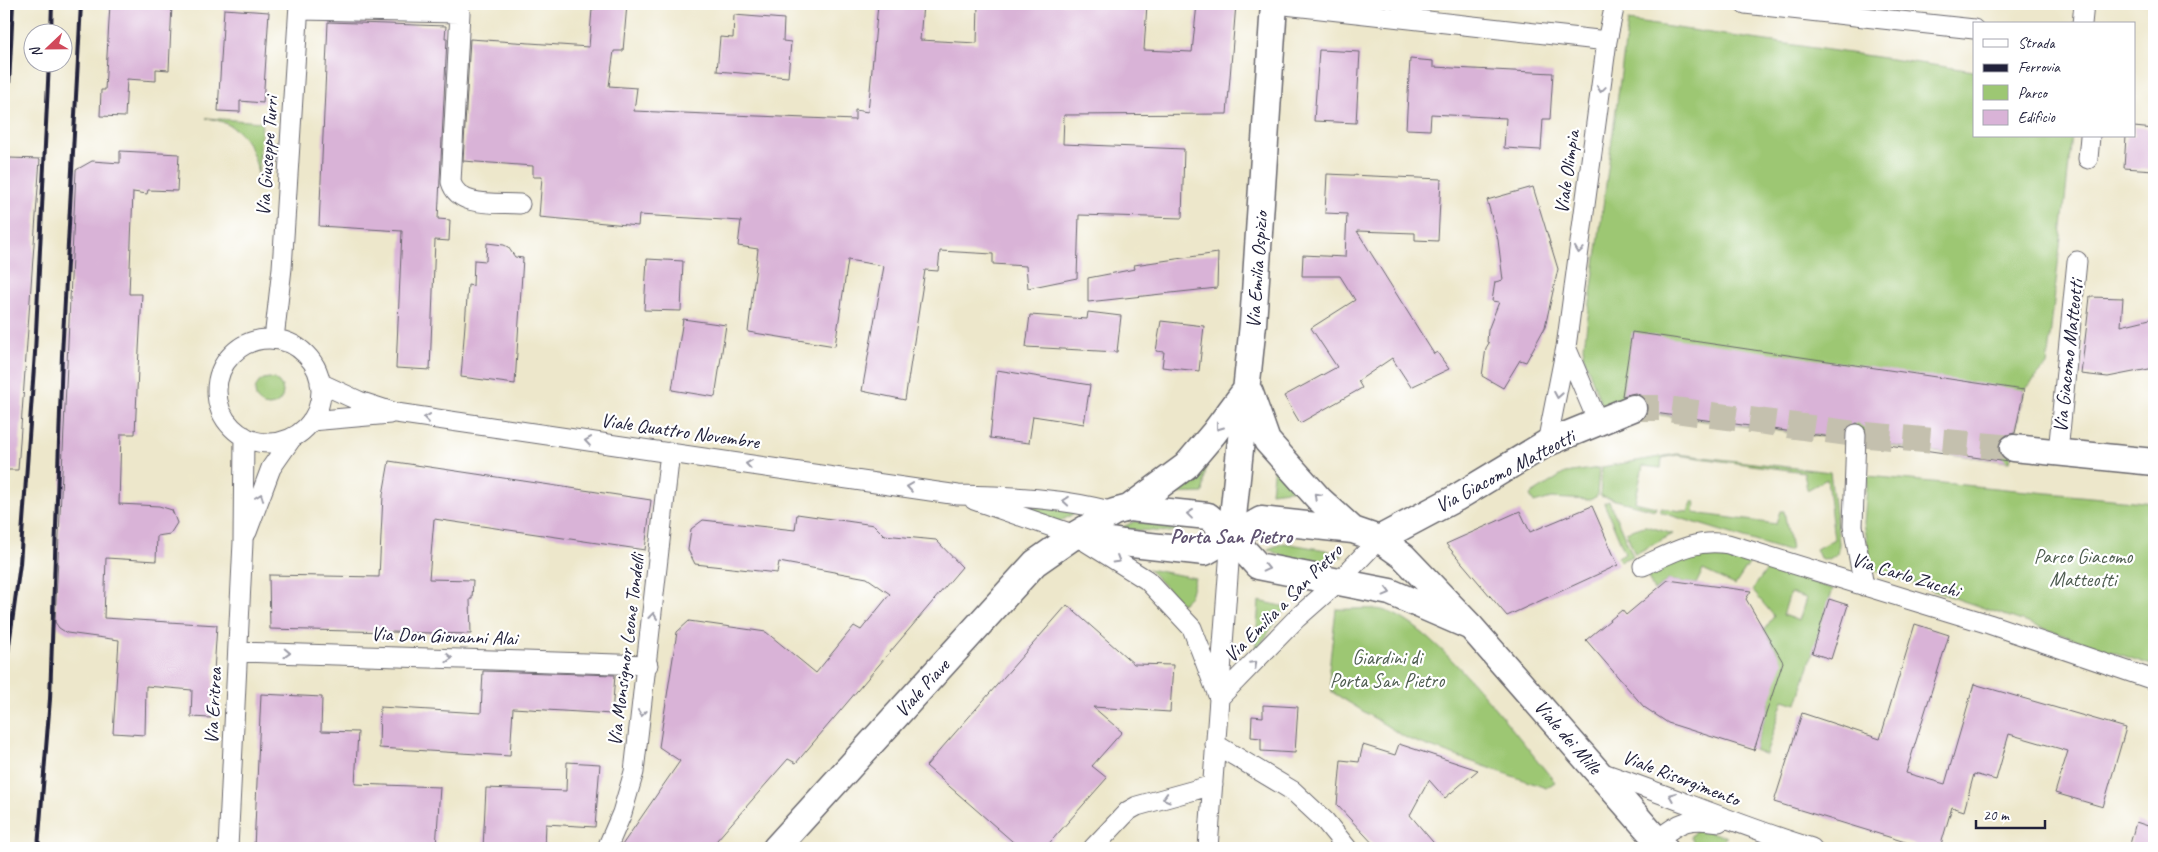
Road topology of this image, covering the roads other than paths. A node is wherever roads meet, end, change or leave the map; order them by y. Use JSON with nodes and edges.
{"nodes":[{"id":1,"x":1275,"y":4,"type":"edge"},
{"id":2,"x":1615,"y":4,"type":"edge"},
{"id":3,"x":1745,"y":4,"type":"edge"},
{"id":4,"x":2084,"y":4,"type":"edge"},
{"id":5,"x":299,"y":7,"type":"edge"},
{"id":6,"x":2082,"y":22,"type":"edge"},
{"id":7,"x":1973,"y":29,"type":"edge"},
{"id":8,"x":1607,"y":41,"type":"junction"},
{"id":9,"x":2090,"y":138,"type":"edge"},
{"id":10,"x":2088,"y":159,"type":"dead end"},
{"id":11,"x":520,"y":204,"type":"dead end"},
{"id":12,"x":2077,"y":261,"type":"dead end"},
{"id":13,"x":274,"y":339,"type":"junction"},
{"id":14,"x":1566,"y":347,"type":"junction"},
{"id":15,"x":320,"y":383,"type":"junction"},
{"id":16,"x":1248,"y":388,"type":"junction"},
{"id":17,"x":1633,"y":408,"type":"tunnel mouth"},
{"id":18,"x":396,"y":414,"type":"junction"},
{"id":19,"x":311,"y":421,"type":"junction"},
{"id":20,"x":1598,"y":422,"type":"junction"},
{"id":21,"x":1856,"y":434,"type":"dead end"},
{"id":22,"x":244,"y":436,"type":"junction"},
{"id":23,"x":292,"y":438,"type":"junction"},
{"id":24,"x":1547,"y":444,"type":"junction"},
{"id":25,"x":2013,"y":448,"type":"tunnel mouth"},
{"id":26,"x":670,"y":452,"type":"junction"},
{"id":27,"x":2058,"y":452,"type":"junction"},
{"id":28,"x":2154,"y":462,"type":"edge"},
{"id":29,"x":958,"y":495,"type":"junction"},
{"id":30,"x":1122,"y":510,"type":"junction"},
{"id":31,"x":1353,"y":530,"type":"junction"},
{"id":32,"x":1075,"y":535,"type":"junction"},
{"id":33,"x":1231,"y":536,"type":"junction"},
{"id":34,"x":1379,"y":539,"type":"junction"},
{"id":35,"x":243,"y":542,"type":"junction"},
{"id":36,"x":1643,"y":566,"type":"dead end"},
{"id":37,"x":1339,"y":581,"type":"junction"},
{"id":38,"x":1864,"y":586,"type":"junction"},
{"id":39,"x":1471,"y":627,"type":"junction"},
{"id":40,"x":238,"y":652,"type":"junction"},
{"id":41,"x":648,"y":665,"type":"junction"},
{"id":42,"x":2154,"y":680,"type":"edge"},
{"id":43,"x":1219,"y":698,"type":"junction"},
{"id":44,"x":1216,"y":744,"type":"junction"},
{"id":45,"x":1597,"y":771,"type":"junction"},
{"id":46,"x":1213,"y":785,"type":"junction"},
{"id":47,"x":1750,"y":828,"type":"junction"},
{"id":48,"x":1661,"y":844,"type":"edge"},
{"id":49,"x":228,"y":848,"type":"edge"},
{"id":50,"x":607,"y":848,"type":"edge"},
{"id":51,"x":776,"y":848,"type":"edge"},
{"id":52,"x":1093,"y":848,"type":"edge"},
{"id":53,"x":1208,"y":848,"type":"edge"},
{"id":54,"x":1347,"y":848,"type":"edge"},
{"id":55,"x":1812,"y":848,"type":"edge"}],
"edges":[{"from":1,"to":8,"type":"street"},
{"from":1,"to":16,"type":"main road","name":"Via Emilia Ospizio"},
{"from":2,"to":8,"type":"street","name":"Viale Olimpia"},
{"from":3,"to":7,"type":"street"},
{"from":4,"to":6,"type":"street"},
{"from":5,"to":11,"type":"street"},
{"from":5,"to":13,"type":"street","name":"Via Giuseppe Turri"},
{"from":8,"to":14,"type":"street","name":"Viale Olimpia","one_way":true},
{"from":9,"to":10,"type":"street"},
{"from":12,"to":27,"type":"street","name":"Via Giacomo Matteotti"},
{"from":13,"to":15,"type":"street"},
{"from":13,"to":22,"type":"street"},
{"from":14,"to":20,"type":"street"},
{"from":14,"to":24,"type":"street","name":"Viale Olimpia","one_way":true},
{"from":15,"to":18,"type":"street"},
{"from":15,"to":19,"type":"street"},
{"from":16,"to":30,"type":"main road","name":"Viale Piave","one_way":true},
{"from":31,"to":16,"type":"main road","one_way":true},
{"from":16,"to":33,"type":"main road","name":"Via Emilia Ospizio"},
{"from":17,"to":20,"type":"main road","name":"Via Giacomo Matteotti"},
{"from":18,"to":19,"type":"street"},
{"from":26,"to":18,"type":"street","name":"Viale Quattro Novembre","one_way":true},
{"from":19,"to":23,"type":"street"},
{"from":20,"to":24,"type":"main road","name":"Via Giacomo Matteotti"},
{"from":21,"to":38,"type":"street"},
{"from":22,"to":23,"type":"street"},
{"from":22,"to":35,"type":"street","name":"Via Eritrea"},
{"from":35,"to":23,"type":"street","one_way":true},
{"from":24,"to":34,"type":"main road","name":"Via Giacomo Matteotti"},
{"from":25,"to":27,"type":"main road","name":"Via Giacomo Matteotti"},
{"from":29,"to":26,"type":"street","name":"Viale Quattro Novembre","one_way":true},
{"from":41,"to":26,"type":"street","name":"Via Monsignor Leone Tondelli","one_way":true},
{"from":27,"to":28,"type":"main road","name":"Via Giacomo Matteotti"},
{"from":30,"to":29,"type":"street","name":"Viale Quattro Novembre","one_way":true},
{"from":29,"to":32,"type":"street","name":"Viale Quattro Novembre"},
{"from":30,"to":32,"type":"main road","name":"Viale Piave"},
{"from":33,"to":30,"type":"main road","name":"Viale dei Mille","one_way":true},
{"from":31,"to":33,"type":"main road"},
{"from":31,"to":34,"type":"main road","name":"Viale dei Mille"},
{"from":32,"to":33,"type":"main road"},
{"from":32,"to":43,"type":"street","name":"Via Emilia a San Pietro","one_way":true},
{"from":32,"to":51,"type":"main road","name":"Viale Piave"},
{"from":33,"to":37,"type":"main road","name":"Viale dei Mille","one_way":true},
{"from":33,"to":43,"type":"street","name":"Via Emilia a San Pietro"},
{"from":34,"to":37,"type":"street","name":"Via Emilia a San Pietro"},
{"from":34,"to":39,"type":"main road","name":"Viale dei Mille"},
{"from":35,"to":40,"type":"street","name":"Via Eritrea"},
{"from":36,"to":38,"type":"street","name":"Via Carlo Zucchi"},
{"from":37,"to":39,"type":"main road","name":"Viale dei Mille","one_way":true},
{"from":43,"to":37,"type":"street","name":"Via Emilia a San Pietro","one_way":true},
{"from":38,"to":42,"type":"street","name":"Via Carlo Zucchi"},
{"from":39,"to":45,"type":"main road","name":"Viale dei Mille"},
{"from":40,"to":41,"type":"street","name":"Via Don Giovanni Alai","one_way":true},
{"from":40,"to":49,"type":"street","name":"Via Eritrea"},
{"from":41,"to":50,"type":"street","name":"Via Monsignor Leone Tondelli","one_way":true},
{"from":43,"to":44,"type":"street","name":"Via Emilia a San Pietro"},
{"from":44,"to":46,"type":"street","name":"Via Emilia a San Pietro"},
{"from":44,"to":54,"type":"street"},
{"from":47,"to":45,"type":"street","name":"Viale Risorgimento","one_way":true},
{"from":45,"to":48,"type":"main road","name":"Viale dei Mille"},
{"from":46,"to":52,"type":"street","one_way":true},
{"from":46,"to":53,"type":"street","name":"Via Emilia a San Pietro"},
{"from":47,"to":48,"type":"street","name":"Viale Risorgimento"},
{"from":47,"to":55,"type":"street","name":"Viale Risorgimento"}]}
